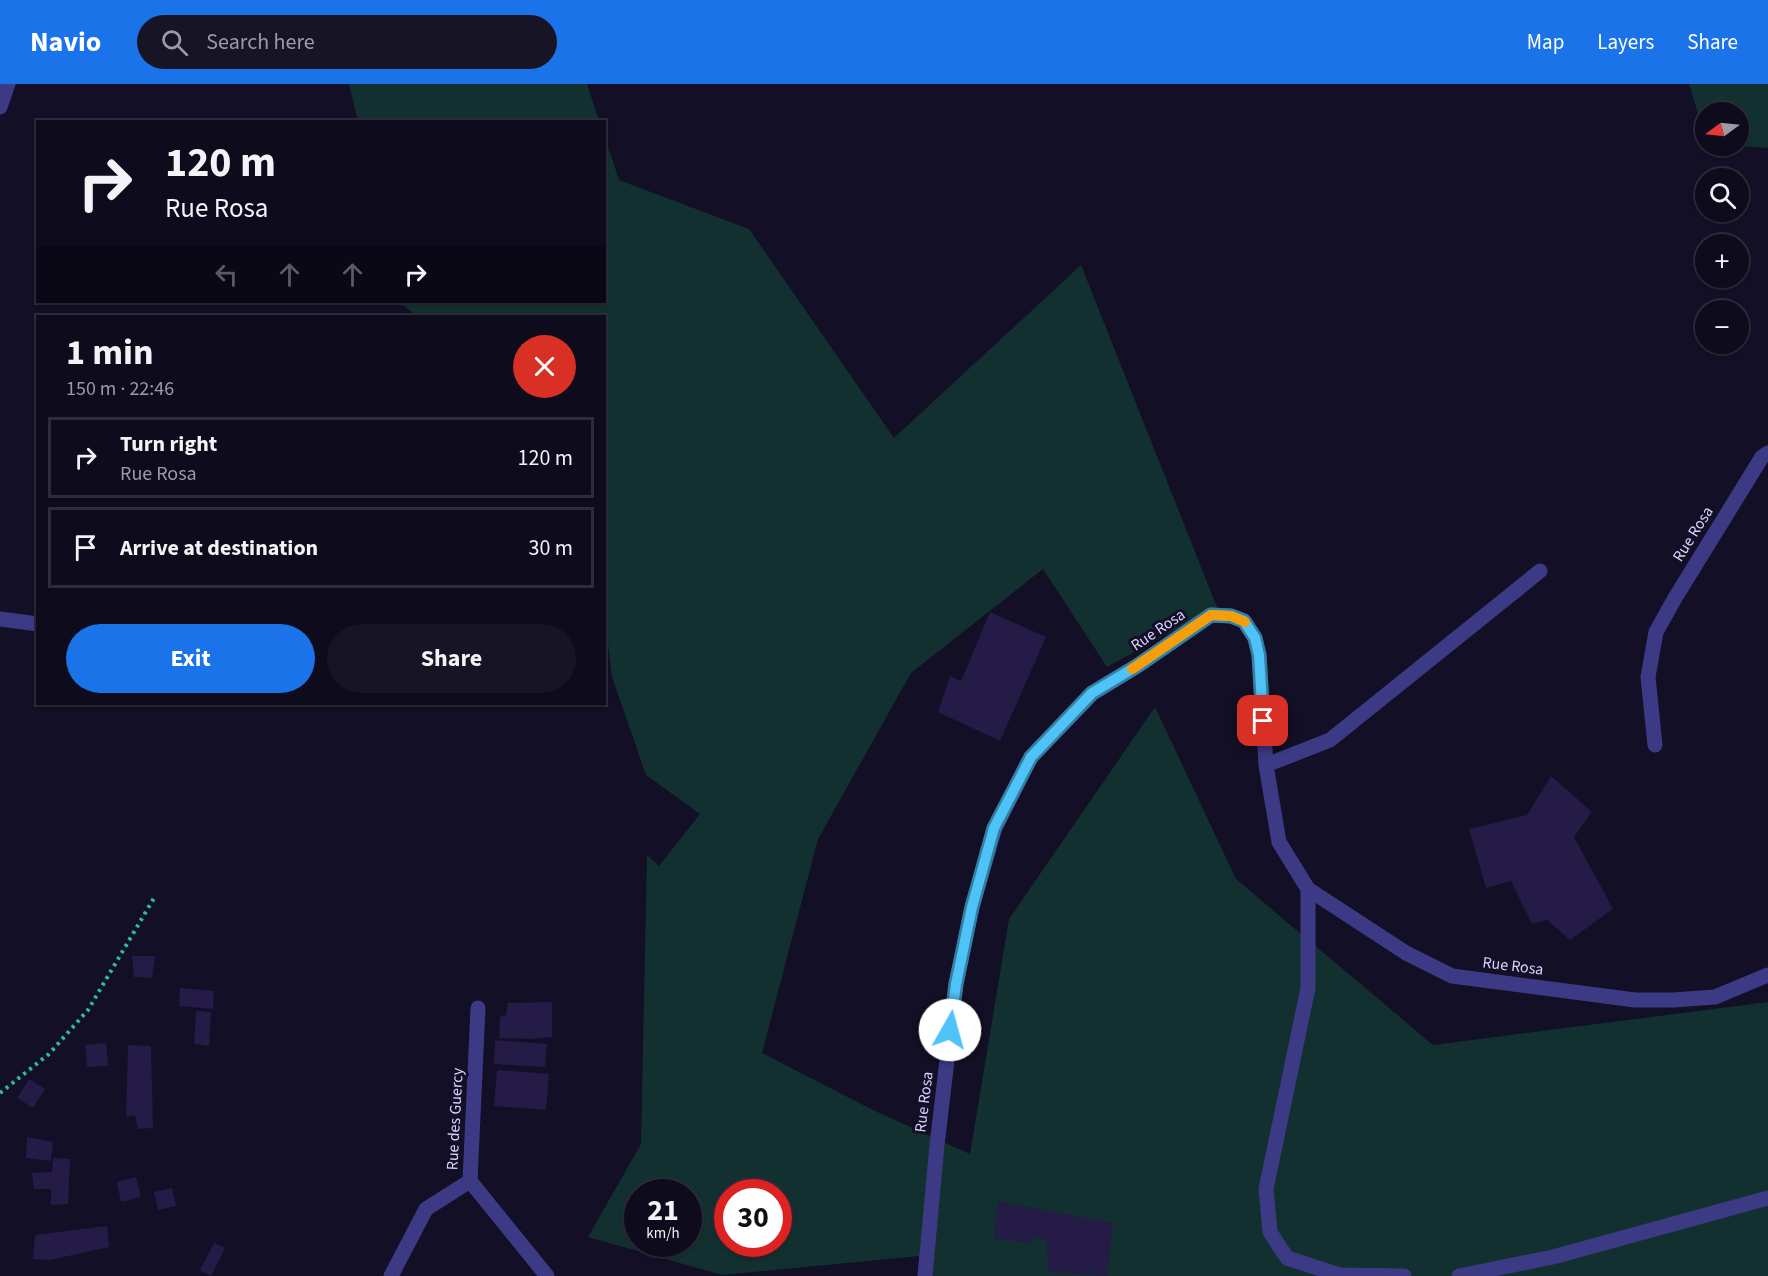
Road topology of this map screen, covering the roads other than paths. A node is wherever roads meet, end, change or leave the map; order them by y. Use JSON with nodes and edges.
{"nodes":[{"id":1,"x":8,"y":84,"type":"edge"},
{"id":2,"x":0,"y":108,"type":"edge"},
{"id":3,"x":1768,"y":453,"type":"edge"},
{"id":4,"x":1540,"y":571,"type":"dead end"},
{"id":5,"x":0,"y":619,"type":"edge"},
{"id":6,"x":36,"y":624,"type":"edge"},
{"id":7,"x":1655,"y":745,"type":"dead end"},
{"id":8,"x":1266,"y":765,"type":"junction"},
{"id":9,"x":1308,"y":889,"type":"junction"},
{"id":10,"x":1768,"y":975,"type":"edge"},
{"id":11,"x":478,"y":1008,"type":"dead end"},
{"id":12,"x":470,"y":1181,"type":"junction"},
{"id":13,"x":1768,"y":1198,"type":"edge"},
{"id":14,"x":391,"y":1276,"type":"edge"},
{"id":15,"x":548,"y":1276,"type":"edge"},
{"id":16,"x":925,"y":1276,"type":"edge"},
{"id":17,"x":1404,"y":1276,"type":"edge"},
{"id":18,"x":1459,"y":1276,"type":"edge"}],
"edges":[{"from":1,"to":2,"type":"street"},
{"from":3,"to":7,"type":"street","name":"Rue Rosa"},
{"from":4,"to":8,"type":"street"},
{"from":5,"to":6,"type":"street"},
{"from":8,"to":9,"type":"street","name":"Rue Rosa"},
{"from":8,"to":16,"type":"street","name":"Rue Rosa"},
{"from":9,"to":10,"type":"street","name":"Rue Rosa"},
{"from":9,"to":17,"type":"street"},
{"from":11,"to":12,"type":"street","name":"Rue des Guercy"},
{"from":12,"to":14,"type":"street"},
{"from":12,"to":15,"type":"street","name":"Rue des Guercy"},
{"from":13,"to":18,"type":"street"}]}
